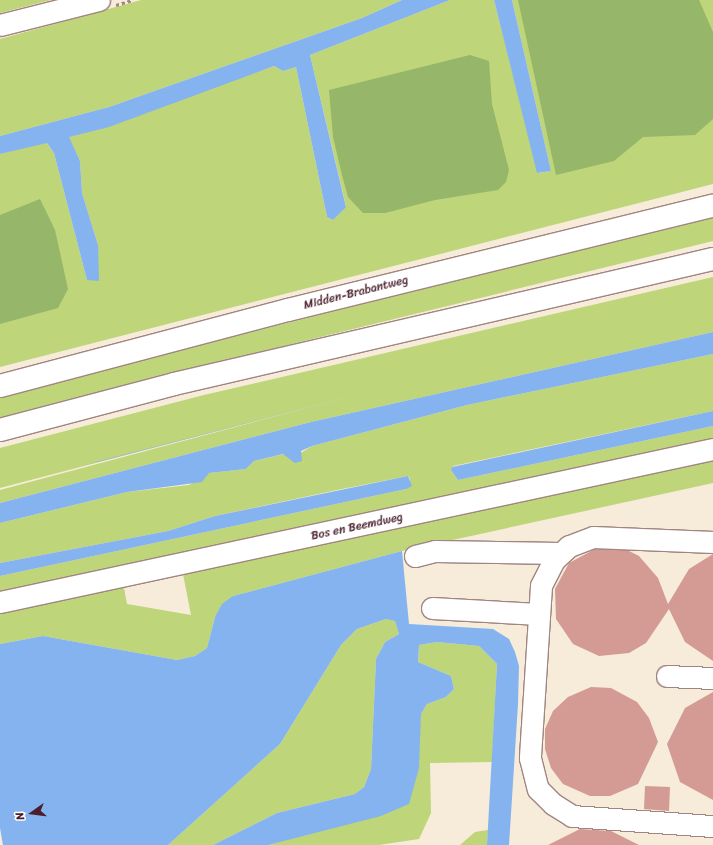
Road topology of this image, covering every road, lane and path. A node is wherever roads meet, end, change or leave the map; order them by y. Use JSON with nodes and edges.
{"nodes":[{"id":1,"x":99,"y":0,"type":"edge"},
{"id":2,"x":0,"y":25,"type":"edge"},
{"id":3,"x":713,"y":206,"type":"edge"},
{"id":4,"x":713,"y":259,"type":"edge"},
{"id":5,"x":0,"y":386,"type":"edge"},
{"id":6,"x":0,"y":430,"type":"edge"},
{"id":7,"x":713,"y":449,"type":"edge"},
{"id":8,"x":713,"y":542,"type":"edge"},
{"id":9,"x":560,"y":553,"type":"junction"},
{"id":10,"x":415,"y":556,"type":"dead end"},
{"id":11,"x":0,"y":602,"type":"edge"},
{"id":12,"x":432,"y":608,"type":"dead end"},
{"id":13,"x":539,"y":614,"type":"junction"},
{"id":14,"x":667,"y":676,"type":"dead end"},
{"id":15,"x":713,"y":678,"type":"edge"},
{"id":16,"x":713,"y":826,"type":"edge"}],
"edges":[{"from":1,"to":2,"type":"street"},
{"from":3,"to":5,"type":"highway","name":"Midden-Brabantweg"},
{"from":4,"to":6,"type":"highway"},
{"from":7,"to":11,"type":"street","name":"Bos en Beemdweg"},
{"from":8,"to":9,"type":"street"},
{"from":9,"to":10,"type":"street"},
{"from":9,"to":13,"type":"street"},
{"from":12,"to":13,"type":"street"},
{"from":13,"to":16,"type":"street"},
{"from":14,"to":15,"type":"street"}]}
